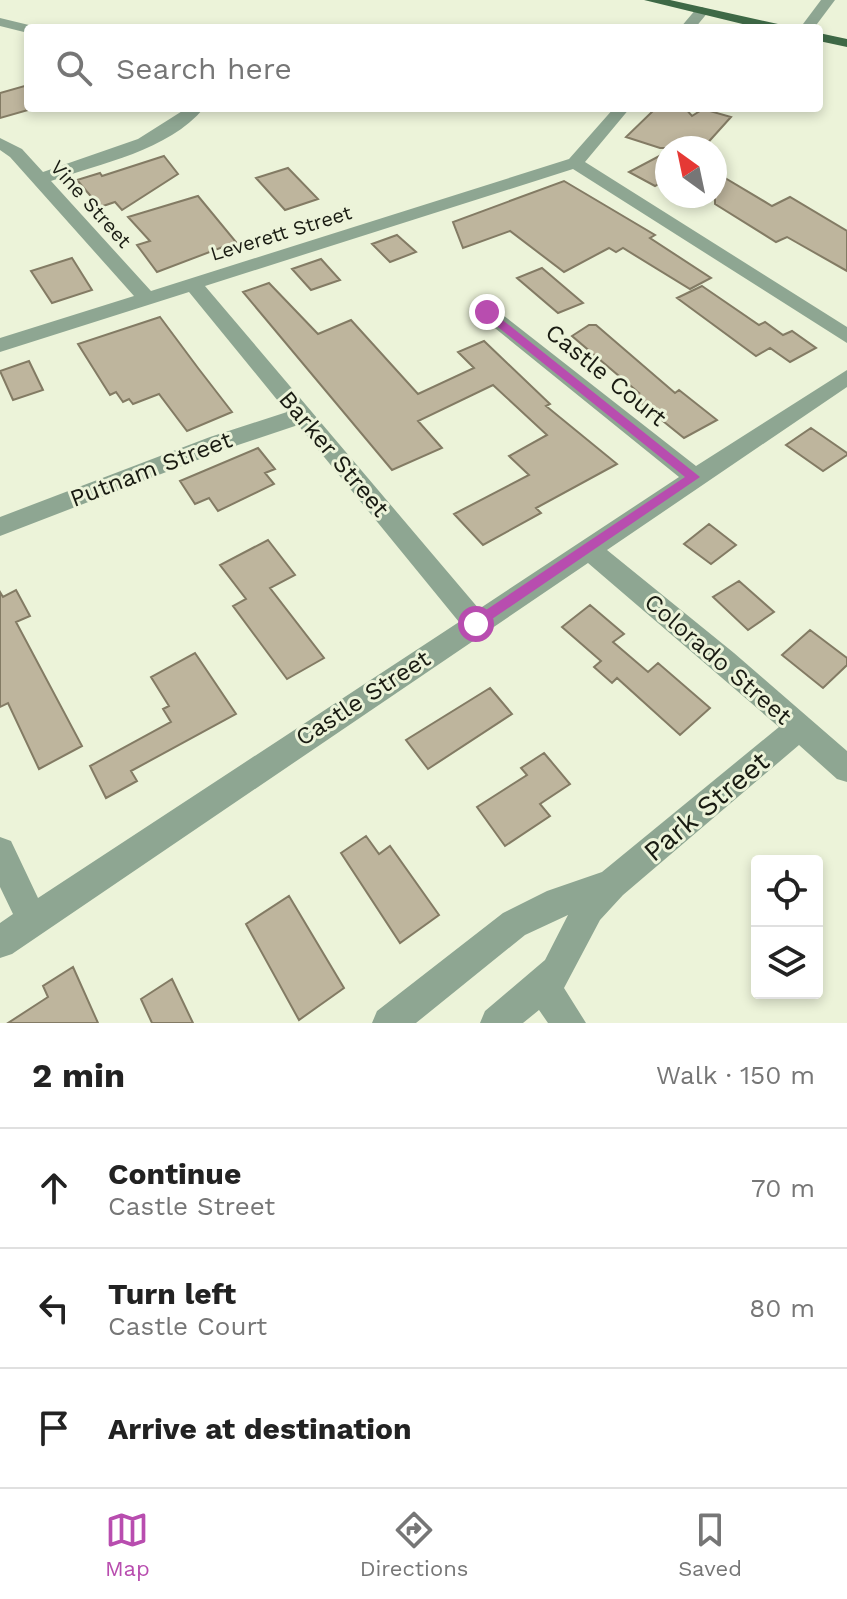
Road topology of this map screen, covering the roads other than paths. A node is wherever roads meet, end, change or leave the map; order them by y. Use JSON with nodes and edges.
{"nodes":[{"id":1,"x":651,"y":0,"type":"edge"},
{"id":2,"x":828,"y":0,"type":"edge"},
{"id":3,"x":702,"y":11,"type":"junction"},
{"id":4,"x":0,"y":22,"type":"edge"},
{"id":5,"x":691,"y":24,"type":"edge"},
{"id":6,"x":760,"y":24,"type":"edge"},
{"id":7,"x":810,"y":24,"type":"edge"},
{"id":8,"x":23,"y":28,"type":"edge"},
{"id":9,"x":823,"y":38,"type":"edge"},
{"id":10,"x":0,"y":41,"type":"edge"},
{"id":11,"x":847,"y":43,"type":"edge"},
{"id":12,"x":192,"y":112,"type":"edge"},
{"id":13,"x":619,"y":112,"type":"edge"},
{"id":14,"x":0,"y":143,"type":"edge"},
{"id":15,"x":575,"y":163,"type":"junction"},
{"id":16,"x":39,"y":179,"type":"junction"},
{"id":17,"x":193,"y":284,"type":"junction"},
{"id":18,"x":147,"y":298,"type":"junction"},
{"id":19,"x":487,"y":312,"type":"dead end"},
{"id":20,"x":847,"y":336,"type":"edge"},
{"id":21,"x":0,"y":345,"type":"edge"},
{"id":22,"x":847,"y":377,"type":"edge"},
{"id":23,"x":302,"y":415,"type":"junction"},
{"id":24,"x":694,"y":477,"type":"junction"},
{"id":25,"x":0,"y":527,"type":"edge"},
{"id":26,"x":588,"y":549,"type":"junction"},
{"id":27,"x":476,"y":624,"type":"junction"},
{"id":28,"x":799,"y":728,"type":"junction"},
{"id":29,"x":847,"y":769,"type":"edge"},
{"id":30,"x":0,"y":852,"type":"edge"},
{"id":31,"x":612,"y":884,"type":"junction"},
{"id":32,"x":32,"y":920,"type":"junction"},
{"id":33,"x":0,"y":942,"type":"edge"},
{"id":34,"x":542,"y":985,"type":"junction"},
{"id":35,"x":389,"y":1023,"type":"edge"},
{"id":36,"x":497,"y":1023,"type":"edge"},
{"id":37,"x":569,"y":1023,"type":"edge"}],
"edges":[{"from":1,"to":3,"type":"main road"},
{"from":2,"to":7,"type":"street"},
{"from":3,"to":5,"type":"street"},
{"from":3,"to":6,"type":"main road"},
{"from":4,"to":8,"type":"street"},
{"from":8,"to":10,"type":"street"},
{"from":9,"to":11,"type":"main road"},
{"from":12,"to":16,"type":"street"},
{"from":13,"to":15,"type":"street"},
{"from":14,"to":16,"type":"street","name":"Vine Street"},
{"from":15,"to":17,"type":"street","name":"Leverett Street"},
{"from":15,"to":20,"type":"street"},
{"from":16,"to":18,"type":"street","name":"Vine Street"},
{"from":17,"to":18,"type":"street","name":"Leverett Street"},
{"from":17,"to":23,"type":"street","name":"Barker Street"},
{"from":18,"to":21,"type":"street","name":"Leverett Street"},
{"from":19,"to":24,"type":"street","name":"Castle Court"},
{"from":22,"to":24,"type":"street","name":"Castle Street"},
{"from":23,"to":25,"type":"street","name":"Putnam Street"},
{"from":23,"to":27,"type":"street","name":"Barker Street"},
{"from":24,"to":26,"type":"street","name":"Castle Street"},
{"from":26,"to":27,"type":"street","name":"Castle Street"},
{"from":26,"to":28,"type":"street","name":"Colorado Street"},
{"from":27,"to":32,"type":"street","name":"Castle Street"},
{"from":28,"to":29,"type":"street","name":"Colorado Street"},
{"from":28,"to":31,"type":"street","name":"Park Street"},
{"from":30,"to":32,"type":"street"},
{"from":31,"to":34,"type":"street","name":"Park Street"},
{"from":31,"to":35,"type":"street","name":"Park Street"},
{"from":32,"to":33,"type":"street","name":"Castle Street"},
{"from":34,"to":36,"type":"street","name":"Park Street"},
{"from":34,"to":37,"type":"street"}]}
